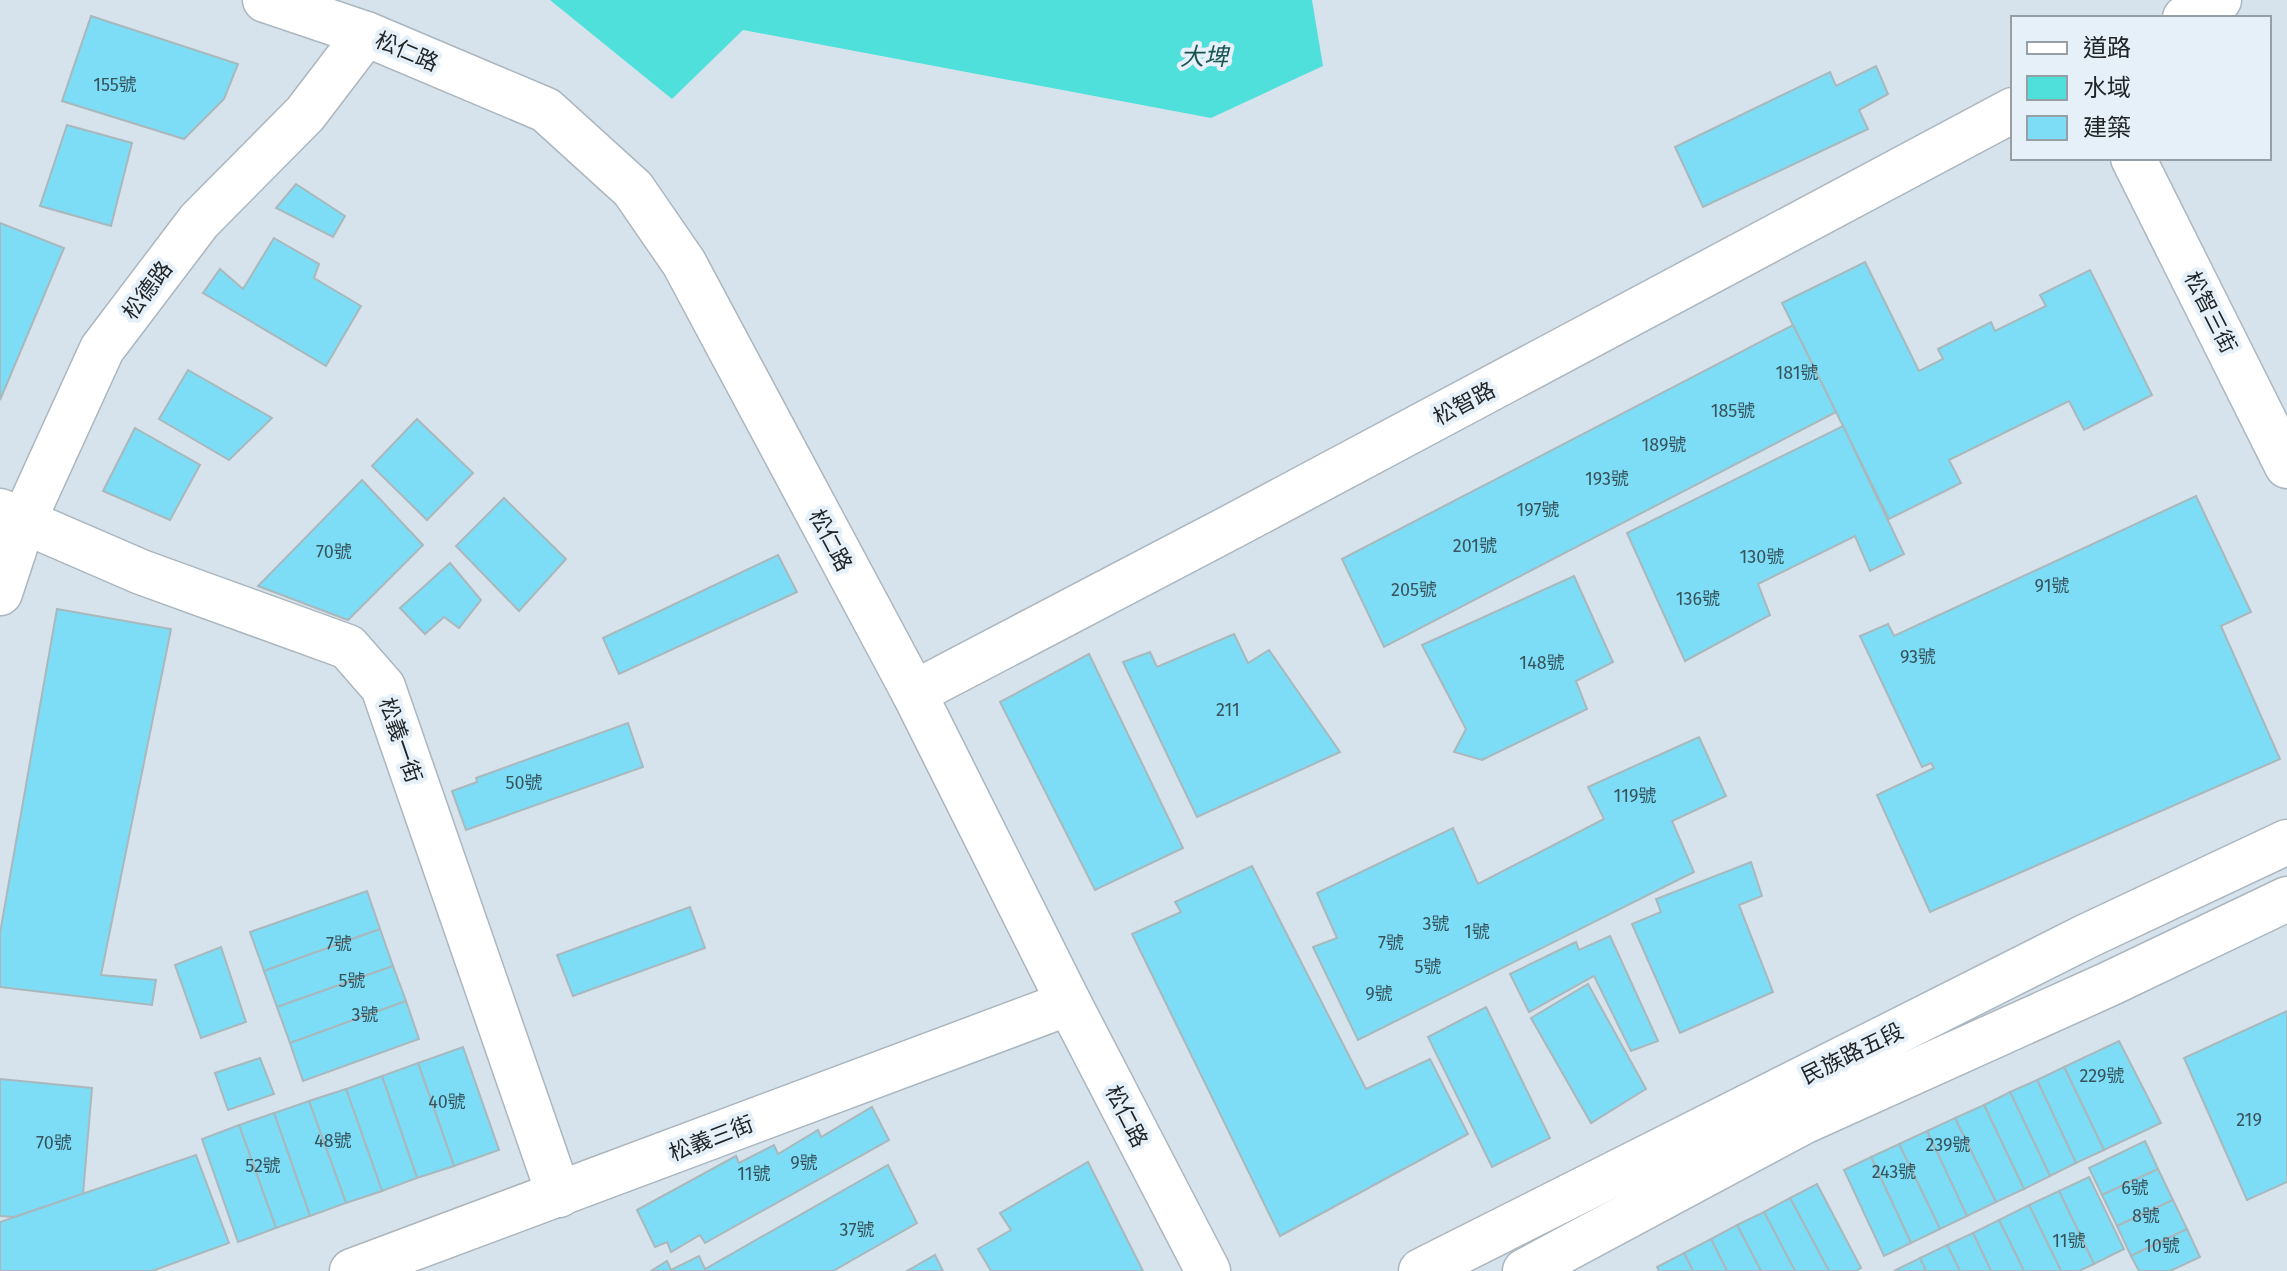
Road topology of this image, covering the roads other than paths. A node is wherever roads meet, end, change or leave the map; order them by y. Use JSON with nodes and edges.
{"nodes":[{"id":1,"x":265,"y":0,"type":"edge"},
{"id":2,"x":2219,"y":0,"type":"edge"},
{"id":3,"x":2189,"y":16,"type":"edge"},
{"id":4,"x":366,"y":34,"type":"junction"},
{"id":5,"x":2011,"y":111,"type":"edge"},
{"id":6,"x":2134,"y":160,"type":"edge"},
{"id":7,"x":2287,"y":466,"type":"edge"},
{"id":8,"x":12,"y":516,"type":"edge"},
{"id":9,"x":0,"y":593,"type":"edge"},
{"id":10,"x":914,"y":693,"type":"junction"},
{"id":11,"x":2287,"y":842,"type":"edge"},
{"id":12,"x":2287,"y":899,"type":"edge"},
{"id":13,"x":1069,"y":1003,"type":"junction"},
{"id":14,"x":559,"y":1195,"type":"junction"},
{"id":15,"x":352,"y":1271,"type":"edge"},
{"id":16,"x":1208,"y":1271,"type":"edge"},
{"id":17,"x":1421,"y":1271,"type":"edge"},
{"id":18,"x":1525,"y":1271,"type":"edge"}],
"edges":[{"from":1,"to":4,"type":"street","name":"松仁路"},
{"from":2,"to":3,"type":"street"},
{"from":4,"to":8,"type":"street","name":"松德路"},
{"from":4,"to":10,"type":"street","name":"松仁路"},
{"from":5,"to":10,"type":"street","name":"松智路"},
{"from":6,"to":7,"type":"street","name":"松智三街"},
{"from":8,"to":9,"type":"street","name":"松德路"},
{"from":8,"to":14,"type":"street","name":"松義一街"},
{"from":10,"to":13,"type":"street","name":"松仁路"},
{"from":11,"to":17,"type":"street","name":"民族路五段"},
{"from":12,"to":18,"type":"street","name":"民族路五段"},
{"from":13,"to":14,"type":"street","name":"松義三街"},
{"from":13,"to":16,"type":"street","name":"松仁路"},
{"from":14,"to":15,"type":"street","name":"松義三街"}]}
